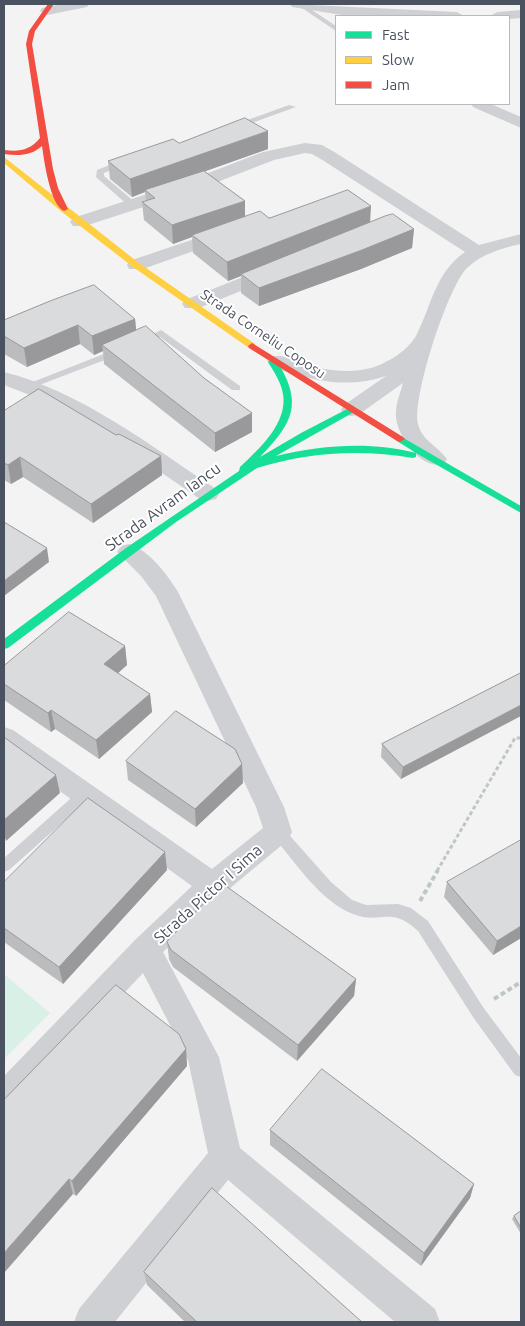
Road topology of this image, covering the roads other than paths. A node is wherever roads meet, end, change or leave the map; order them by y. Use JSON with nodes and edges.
{"nodes":[{"id":1,"x":82,"y":4,"type":"edge"},
{"id":2,"x":298,"y":4,"type":"edge"},
{"id":3,"x":49,"y":7,"type":"edge"},
{"id":4,"x":448,"y":15,"type":"edge"},
{"id":5,"x":335,"y":28,"type":"edge"},
{"id":6,"x":481,"y":105,"type":"edge"},
{"id":7,"x":292,"y":108,"type":"dead end"},
{"id":8,"x":521,"y":123,"type":"edge"},
{"id":9,"x":228,"y":128,"type":"edge"},
{"id":10,"x":43,"y":139,"type":"junction"},
{"id":11,"x":4,"y":152,"type":"edge"},
{"id":12,"x":4,"y":158,"type":"edge"},
{"id":13,"x":137,"y":158,"type":"edge"},
{"id":14,"x":133,"y":205,"type":"junction"},
{"id":15,"x":65,"y":210,"type":"junction"},
{"id":16,"x":79,"y":222,"type":"junction"},
{"id":17,"x":238,"y":230,"type":"edge"},
{"id":18,"x":521,"y":239,"type":"edge"},
{"id":19,"x":478,"y":253,"type":"junction"},
{"id":20,"x":293,"y":263,"type":"edge"},
{"id":21,"x":136,"y":265,"type":"junction"},
{"id":22,"x":192,"y":304,"type":"junction"},
{"id":23,"x":426,"y":336,"type":"junction"},
{"id":24,"x":268,"y":357,"type":"junction"},
{"id":25,"x":4,"y":378,"type":"edge"},
{"id":26,"x":26,"y":387,"type":"junction"},
{"id":27,"x":236,"y":388,"type":"dead end"},
{"id":28,"x":351,"y":410,"type":"junction"},
{"id":29,"x":445,"y":467,"type":"junction"},
{"id":30,"x":243,"y":469,"type":"junction"},
{"id":31,"x":208,"y":494,"type":"junction"},
{"id":32,"x":521,"y":510,"type":"edge"},
{"id":33,"x":129,"y":552,"type":"junction"},
{"id":34,"x":4,"y":645,"type":"edge"},
{"id":35,"x":4,"y":738,"type":"edge"},
{"id":36,"x":84,"y":795,"type":"junction"},
{"id":37,"x":278,"y":832,"type":"junction"},
{"id":38,"x":4,"y":866,"type":"edge"},
{"id":39,"x":213,"y":885,"type":"junction"},
{"id":40,"x":146,"y":949,"type":"junction"},
{"id":41,"x":521,"y":1070,"type":"edge"},
{"id":42,"x":4,"y":1098,"type":"edge"},
{"id":43,"x":226,"y":1157,"type":"junction"},
{"id":44,"x":92,"y":1322,"type":"edge"},
{"id":45,"x":422,"y":1322,"type":"edge"}],
"edges":[{"from":1,"to":3,"type":"street"},
{"from":2,"to":4,"type":"street"},
{"from":2,"to":5,"type":"lane"},
{"from":3,"to":10,"type":"main road"},
{"from":6,"to":8,"type":"street"},
{"from":7,"to":9,"type":"lane"},
{"from":10,"to":11,"type":"main road"},
{"from":10,"to":15,"type":"main road"},
{"from":12,"to":15,"type":"main road","name":"Strada Corneliu Coposu"},
{"from":13,"to":14,"type":"lane"},
{"from":14,"to":16,"type":"street"},
{"from":14,"to":19,"type":"street"},
{"from":15,"to":16,"type":"main road","name":"Strada Corneliu Coposu"},
{"from":16,"to":21,"type":"main road","name":"Strada Corneliu Coposu"},
{"from":17,"to":21,"type":"street"},
{"from":18,"to":19,"type":"street"},
{"from":19,"to":23,"type":"street"},
{"from":20,"to":22,"type":"street"},
{"from":21,"to":22,"type":"main road","name":"Strada Corneliu Coposu"},
{"from":22,"to":24,"type":"main road","name":"Strada Corneliu Coposu"},
{"from":23,"to":24,"type":"street"},
{"from":23,"to":28,"type":"street"},
{"from":23,"to":29,"type":"street"},
{"from":24,"to":28,"type":"main road","name":"Strada Corneliu Coposu"},
{"from":24,"to":30,"type":"main road"},
{"from":25,"to":26,"type":"street"},
{"from":26,"to":27,"type":"lane"},
{"from":26,"to":31,"type":"street"},
{"from":28,"to":29,"type":"main road","name":"Strada Corneliu Coposu"},
{"from":28,"to":30,"type":"main road","name":"Strada Avram Iancu"},
{"from":29,"to":30,"type":"main road"},
{"from":29,"to":32,"type":"main road","name":"Strada Corneliu Coposu"},
{"from":30,"to":31,"type":"main road","name":"Strada Avram Iancu"},
{"from":31,"to":33,"type":"main road","name":"Strada Avram Iancu"},
{"from":33,"to":34,"type":"main road","name":"Strada Avram Iancu"},
{"from":33,"to":37,"type":"street","name":"Strada Pictor I Sima"},
{"from":35,"to":36,"type":"street"},
{"from":36,"to":38,"type":"lane"},
{"from":36,"to":39,"type":"street"},
{"from":37,"to":39,"type":"street","name":"Strada Pictor I Sima"},
{"from":37,"to":41,"type":"lane"},
{"from":39,"to":40,"type":"street","name":"Strada Pictor I Sima"},
{"from":40,"to":42,"type":"street"},
{"from":40,"to":43,"type":"street","name":"Strada Pictor I Sima"},
{"from":43,"to":44,"type":"street"},
{"from":43,"to":45,"type":"street"}]}
